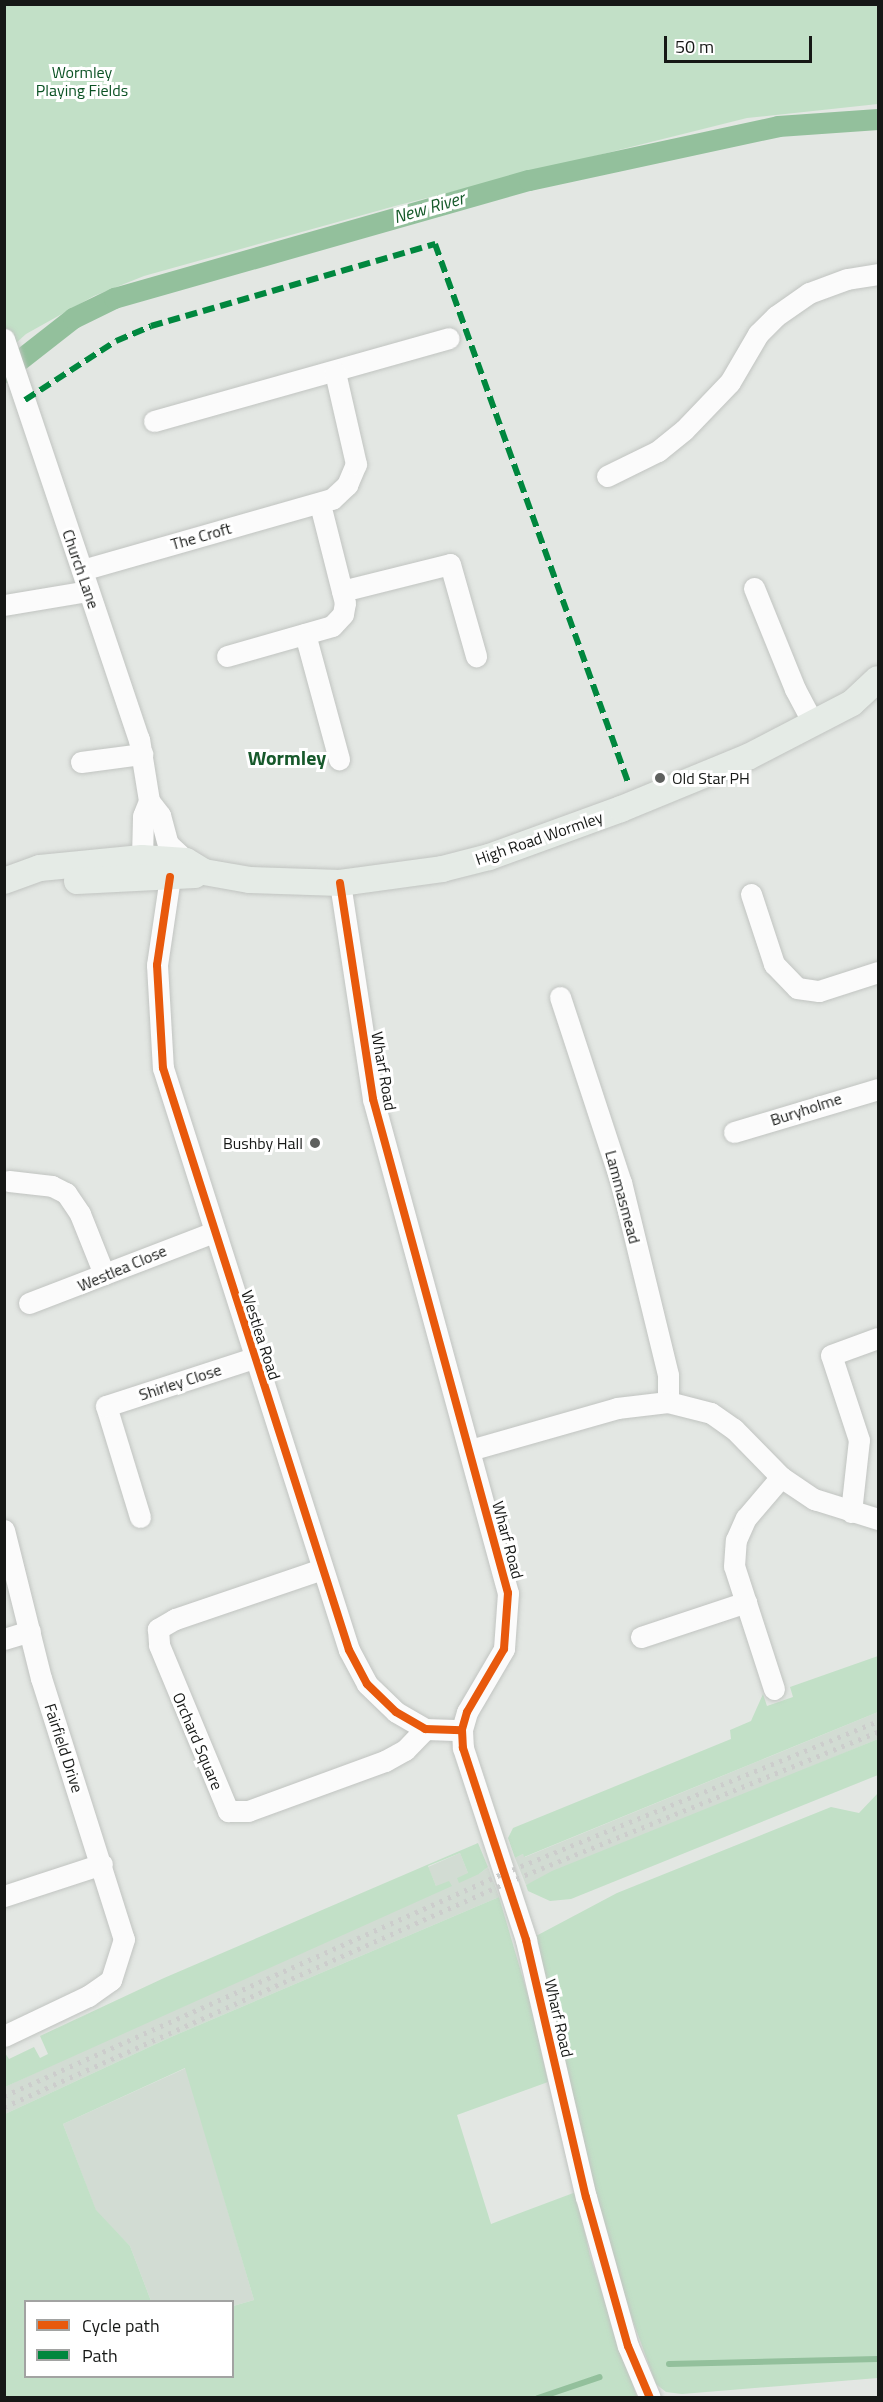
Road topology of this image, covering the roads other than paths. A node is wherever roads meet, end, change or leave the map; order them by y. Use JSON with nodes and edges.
{"nodes":[{"id":1,"x":879,"y":274,"type":"edge"},
{"id":2,"x":449,"y":338,"type":"dead end"},
{"id":3,"x":4,"y":339,"type":"edge"},
{"id":4,"x":335,"y":372,"type":"junction"},
{"id":5,"x":154,"y":421,"type":"dead end"},
{"id":6,"x":607,"y":476,"type":"dead end"},
{"id":7,"x":320,"y":504,"type":"junction"},
{"id":8,"x":82,"y":570,"type":"junction"},
{"id":9,"x":754,"y":588,"type":"dead end"},
{"id":10,"x":88,"y":591,"type":"junction"},
{"id":11,"x":342,"y":591,"type":"junction"},
{"id":12,"x":4,"y":605,"type":"edge"},
{"id":13,"x":305,"y":634,"type":"junction"},
{"id":14,"x":227,"y":656,"type":"dead end"},
{"id":15,"x":476,"y":656,"type":"dead end"},
{"id":16,"x":879,"y":679,"type":"edge"},
{"id":17,"x":879,"y":697,"type":"edge"},
{"id":18,"x":852,"y":703,"type":"junction"},
{"id":19,"x":814,"y":724,"type":"junction"},
{"id":20,"x":142,"y":754,"type":"junction"},
{"id":21,"x":339,"y":759,"type":"dead end"},
{"id":22,"x":81,"y":762,"type":"dead end"},
{"id":23,"x":150,"y":801,"type":"junction"},
{"id":24,"x":142,"y":858,"type":"junction"},
{"id":25,"x":187,"y":870,"type":"junction"},
{"id":26,"x":4,"y":883,"type":"edge"},
{"id":27,"x":340,"y":884,"type":"junction"},
{"id":28,"x":751,"y":894,"type":"dead end"},
{"id":29,"x":879,"y":972,"type":"edge"},
{"id":30,"x":560,"y":997,"type":"dead end"},
{"id":31,"x":879,"y":1089,"type":"edge"},
{"id":32,"x":734,"y":1132,"type":"dead end"},
{"id":33,"x":9,"y":1181,"type":"dead end"},
{"id":34,"x":214,"y":1232,"type":"junction"},
{"id":35,"x":104,"y":1274,"type":"junction"},
{"id":36,"x":29,"y":1304,"type":"dead end"},
{"id":37,"x":879,"y":1338,"type":"edge"},
{"id":38,"x":254,"y":1358,"type":"junction"},
{"id":39,"x":669,"y":1402,"type":"junction"},
{"id":40,"x":470,"y":1450,"type":"junction"},
{"id":41,"x":781,"y":1477,"type":"junction"},
{"id":42,"x":851,"y":1512,"type":"junction"},
{"id":43,"x":140,"y":1517,"type":"dead end"},
{"id":44,"x":879,"y":1519,"type":"edge"},
{"id":45,"x":4,"y":1530,"type":"edge"},
{"id":46,"x":322,"y":1569,"type":"junction"},
{"id":47,"x":746,"y":1602,"type":"junction"},
{"id":48,"x":30,"y":1631,"type":"junction"},
{"id":49,"x":641,"y":1637,"type":"dead end"},
{"id":50,"x":4,"y":1639,"type":"edge"},
{"id":51,"x":774,"y":1689,"type":"dead end"},
{"id":52,"x":425,"y":1729,"type":"junction"},
{"id":53,"x":462,"y":1730,"type":"junction"},
{"id":54,"x":102,"y":1863,"type":"junction"},
{"id":55,"x":4,"y":1896,"type":"edge"},
{"id":56,"x":4,"y":2036,"type":"edge"},
{"id":57,"x":650,"y":2397,"type":"edge"}],
"edges":[{"from":1,"to":6,"type":"street"},
{"from":2,"to":4,"type":"street"},
{"from":3,"to":8,"type":"street","name":"Church Lane"},
{"from":4,"to":5,"type":"street"},
{"from":4,"to":7,"type":"street","name":"The Croft"},
{"from":7,"to":8,"type":"street","name":"The Croft"},
{"from":7,"to":11,"type":"street"},
{"from":8,"to":10,"type":"street","name":"Church Lane"},
{"from":9,"to":19,"type":"street"},
{"from":10,"to":12,"type":"street"},
{"from":10,"to":20,"type":"street","name":"Church Lane"},
{"from":11,"to":13,"type":"street"},
{"from":11,"to":15,"type":"street"},
{"from":13,"to":14,"type":"street"},
{"from":13,"to":21,"type":"street"},
{"from":16,"to":18,"type":"main road","name":"High Road Wormley"},
{"from":17,"to":18,"type":"main road","name":"High Road Wormley"},
{"from":18,"to":19,"type":"main road","name":"High Road Wormley"},
{"from":19,"to":27,"type":"main road","name":"High Road Wormley"},
{"from":20,"to":22,"type":"street"},
{"from":20,"to":23,"type":"street","name":"Church Lane"},
{"from":23,"to":24,"type":"street","name":"Church Lane"},
{"from":23,"to":25,"type":"street","name":"Church Lane"},
{"from":24,"to":25,"type":"main road","name":"High Road Wormley"},
{"from":24,"to":26,"type":"main road","name":"High Road Wormley"},
{"from":25,"to":26,"type":"main road","name":"High Road Wormley"},
{"from":25,"to":27,"type":"main road","name":"High Road Wormley"},
{"from":25,"to":34,"type":"street","name":"Westlea Road"},
{"from":27,"to":40,"type":"street","name":"Wharf Road"},
{"from":28,"to":29,"type":"street"},
{"from":30,"to":39,"type":"street","name":"Lammasmead"},
{"from":31,"to":32,"type":"street","name":"Buryholme"},
{"from":33,"to":35,"type":"street"},
{"from":34,"to":35,"type":"street","name":"Westlea Close"},
{"from":34,"to":38,"type":"street","name":"Westlea Road"},
{"from":35,"to":36,"type":"street","name":"Westlea Close"},
{"from":37,"to":42,"type":"street"},
{"from":38,"to":43,"type":"street","name":"Shirley Close"},
{"from":38,"to":46,"type":"street","name":"Westlea Road"},
{"from":39,"to":40,"type":"street"},
{"from":39,"to":41,"type":"street"},
{"from":40,"to":53,"type":"street","name":"Wharf Road"},
{"from":41,"to":42,"type":"street"},
{"from":41,"to":47,"type":"street"},
{"from":42,"to":44,"type":"street"},
{"from":45,"to":48,"type":"street","name":"Fairfield Drive"},
{"from":46,"to":52,"type":"street","name":"Westlea Road"},
{"from":46,"to":52,"type":"street","name":"Orchard Square"},
{"from":47,"to":49,"type":"street"},
{"from":47,"to":51,"type":"street"},
{"from":48,"to":50,"type":"street"},
{"from":48,"to":54,"type":"street","name":"Fairfield Drive"},
{"from":52,"to":53,"type":"street"},
{"from":53,"to":57,"type":"street","name":"Wharf Road"},
{"from":54,"to":55,"type":"street"},
{"from":54,"to":56,"type":"street","name":"Fairfield Drive"}]}
